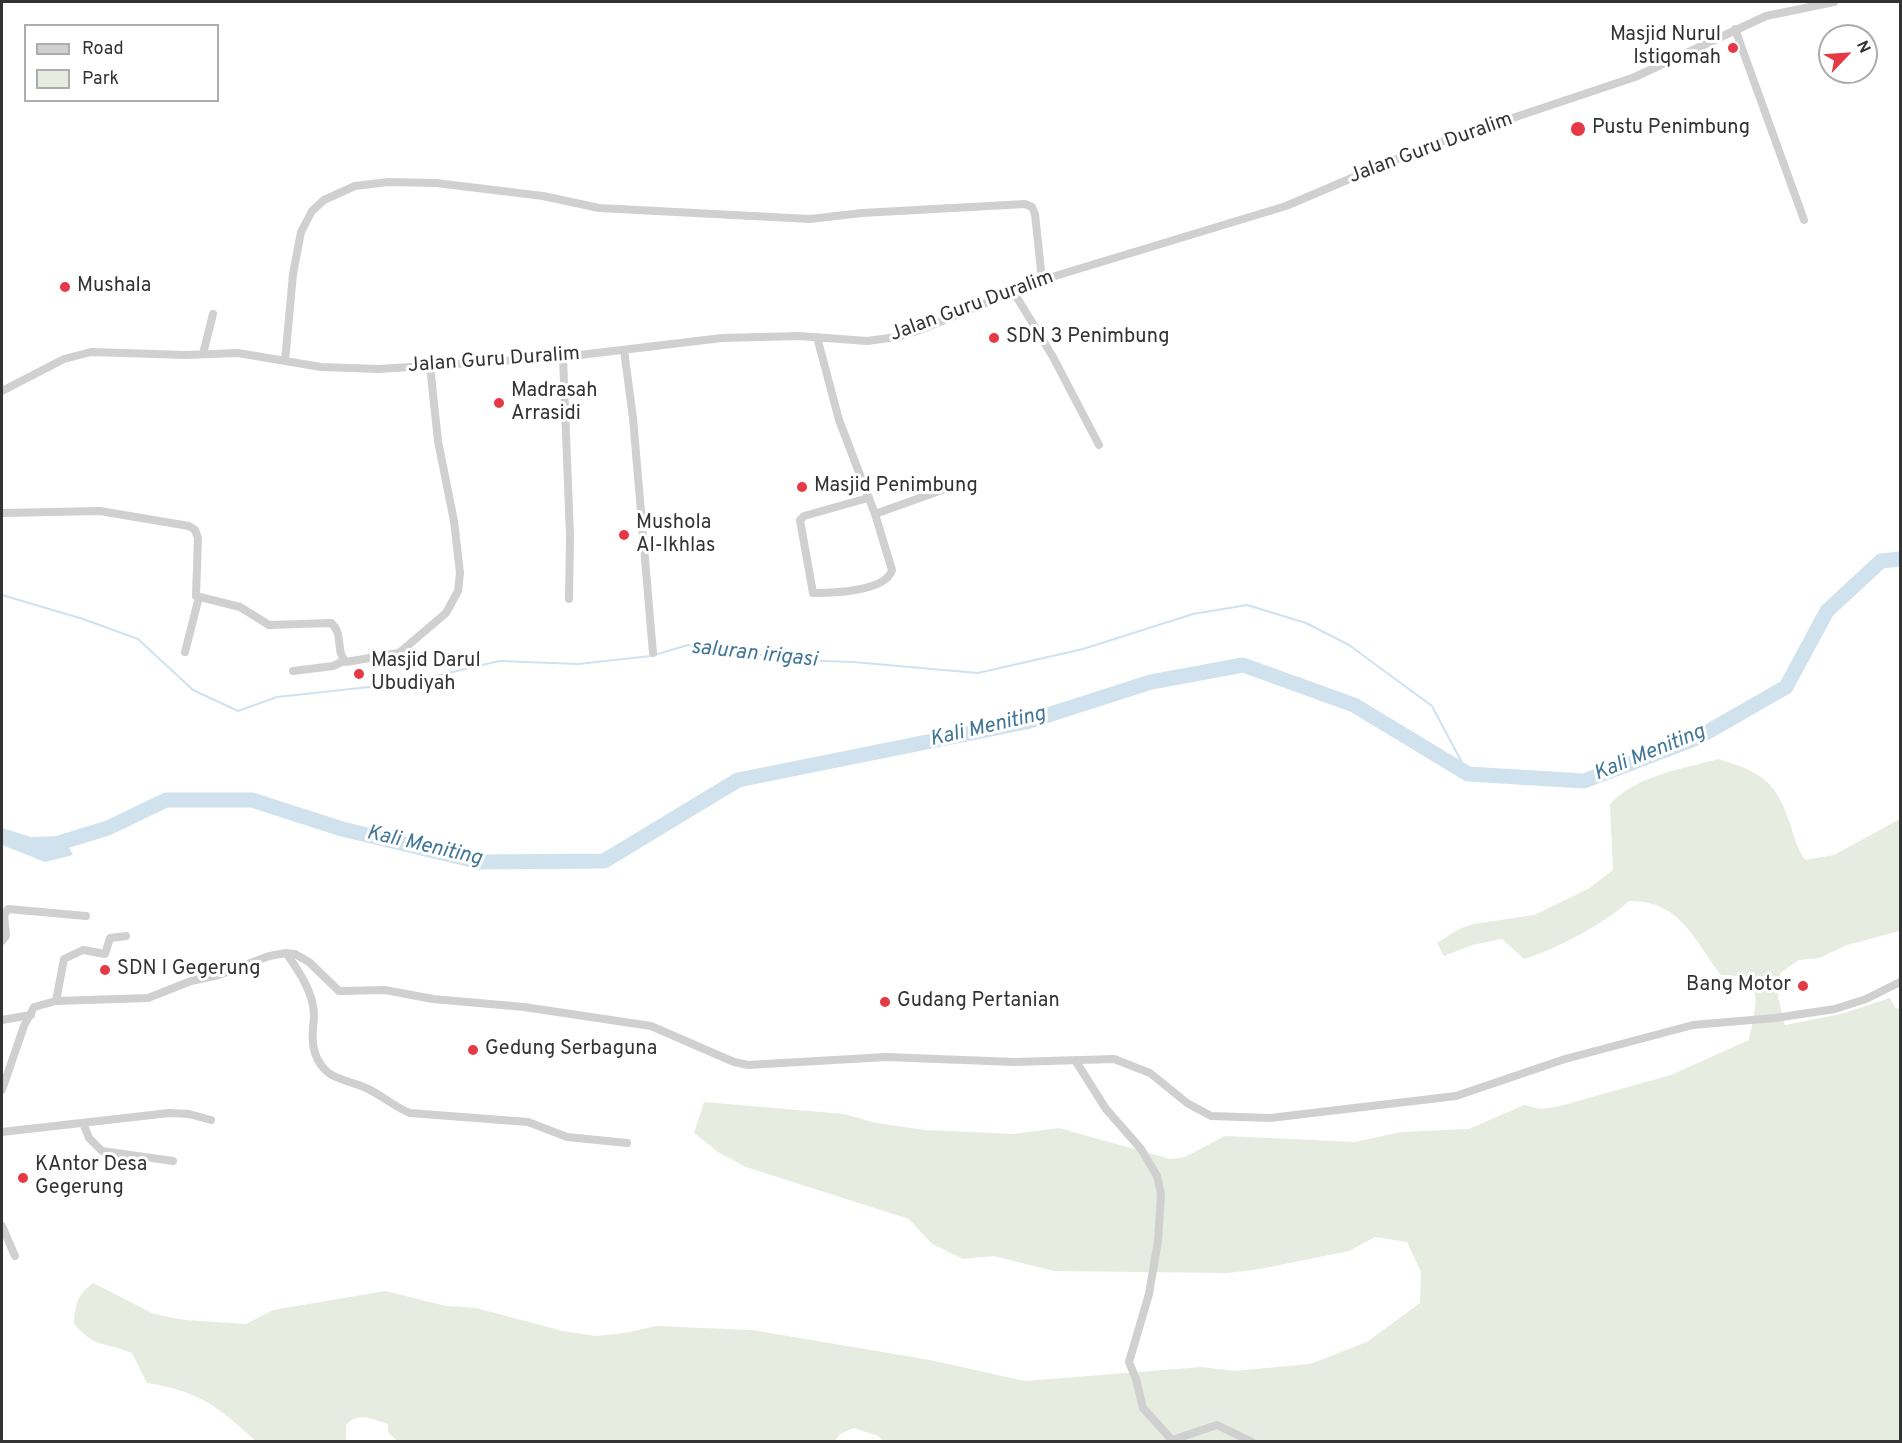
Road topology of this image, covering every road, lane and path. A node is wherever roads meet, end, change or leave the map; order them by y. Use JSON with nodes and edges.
{"nodes":[{"id":1,"x":1834,"y":2,"type":"edge"},
{"id":2,"x":1735,"y":29,"type":"junction"},
{"id":3,"x":1804,"y":220,"type":"dead end"},
{"id":4,"x":1042,"y":280,"type":"junction"},
{"id":5,"x":1012,"y":291,"type":"junction"},
{"id":6,"x":213,"y":314,"type":"dead end"},
{"id":7,"x":817,"y":337,"type":"junction"},
{"id":8,"x":624,"y":350,"type":"junction"},
{"id":9,"x":203,"y":354,"type":"junction"},
{"id":10,"x":563,"y":357,"type":"junction"},
{"id":11,"x":285,"y":361,"type":"junction"},
{"id":12,"x":430,"y":366,"type":"junction"},
{"id":13,"x":2,"y":391,"type":"edge"},
{"id":14,"x":1099,"y":445,"type":"dead end"},
{"id":15,"x":942,"y":490,"type":"dead end"},
{"id":16,"x":868,"y":498,"type":"junction"},
{"id":17,"x":2,"y":513,"type":"edge"},
{"id":18,"x":874,"y":514,"type":"junction"},
{"id":19,"x":199,"y":597,"type":"junction"},
{"id":20,"x":569,"y":598,"type":"dead end"},
{"id":21,"x":185,"y":652,"type":"dead end"},
{"id":22,"x":652,"y":653,"type":"dead end"},
{"id":23,"x":344,"y":661,"type":"junction"},
{"id":24,"x":293,"y":671,"type":"dead end"},
{"id":25,"x":86,"y":915,"type":"dead end"},
{"id":26,"x":126,"y":936,"type":"dead end"},
{"id":27,"x":2,"y":941,"type":"edge"},
{"id":28,"x":286,"y":953,"type":"junction"},
{"id":29,"x":1900,"y":982,"type":"edge"},
{"id":30,"x":56,"y":1001,"type":"junction"},
{"id":31,"x":31,"y":1015,"type":"junction"},
{"id":32,"x":2,"y":1020,"type":"edge"},
{"id":33,"x":1075,"y":1060,"type":"junction"},
{"id":34,"x":2,"y":1090,"type":"edge"},
{"id":35,"x":211,"y":1120,"type":"dead end"},
{"id":36,"x":83,"y":1123,"type":"junction"},
{"id":37,"x":2,"y":1132,"type":"edge"},
{"id":38,"x":627,"y":1143,"type":"dead end"},
{"id":39,"x":173,"y":1161,"type":"dead end"},
{"id":40,"x":2,"y":1226,"type":"edge"},
{"id":41,"x":15,"y":1256,"type":"dead end"},
{"id":42,"x":1252,"y":1442,"type":"edge"}],
"edges":[{"from":1,"to":2,"type":"street","name":"Jalan Guru Duralim"},
{"from":2,"to":3,"type":"street"},
{"from":2,"to":4,"type":"street","name":"Jalan Guru Duralim"},
{"from":4,"to":5,"type":"street","name":"Jalan Guru Duralim"},
{"from":4,"to":11,"type":"street"},
{"from":5,"to":7,"type":"street","name":"Jalan Guru Duralim"},
{"from":5,"to":14,"type":"street"},
{"from":6,"to":9,"type":"street"},
{"from":7,"to":8,"type":"street","name":"Jalan Guru Duralim"},
{"from":7,"to":16,"type":"street"},
{"from":8,"to":10,"type":"street","name":"Jalan Guru Duralim"},
{"from":8,"to":22,"type":"street"},
{"from":9,"to":11,"type":"street","name":"Jalan Guru Duralim"},
{"from":9,"to":13,"type":"street","name":"Jalan Guru Duralim"},
{"from":10,"to":12,"type":"street","name":"Jalan Guru Duralim"},
{"from":10,"to":20,"type":"street"},
{"from":11,"to":12,"type":"street","name":"Jalan Guru Duralim"},
{"from":12,"to":23,"type":"street"},
{"from":15,"to":18,"type":"street"},
{"from":16,"to":18,"type":"street"},
{"from":16,"to":18,"type":"street"},
{"from":17,"to":19,"type":"street"},
{"from":19,"to":21,"type":"street"},
{"from":19,"to":23,"type":"street"},
{"from":23,"to":24,"type":"street"},
{"from":25,"to":27,"type":"street"},
{"from":26,"to":30,"type":"street"},
{"from":28,"to":30,"type":"street"},
{"from":28,"to":33,"type":"street"},
{"from":28,"to":38,"type":"street"},
{"from":29,"to":33,"type":"street"},
{"from":30,"to":31,"type":"street"},
{"from":31,"to":32,"type":"street"},
{"from":31,"to":34,"type":"street"},
{"from":33,"to":42,"type":"street"},
{"from":35,"to":36,"type":"street"},
{"from":36,"to":37,"type":"street"},
{"from":36,"to":39,"type":"street"},
{"from":40,"to":41,"type":"street"}]}
